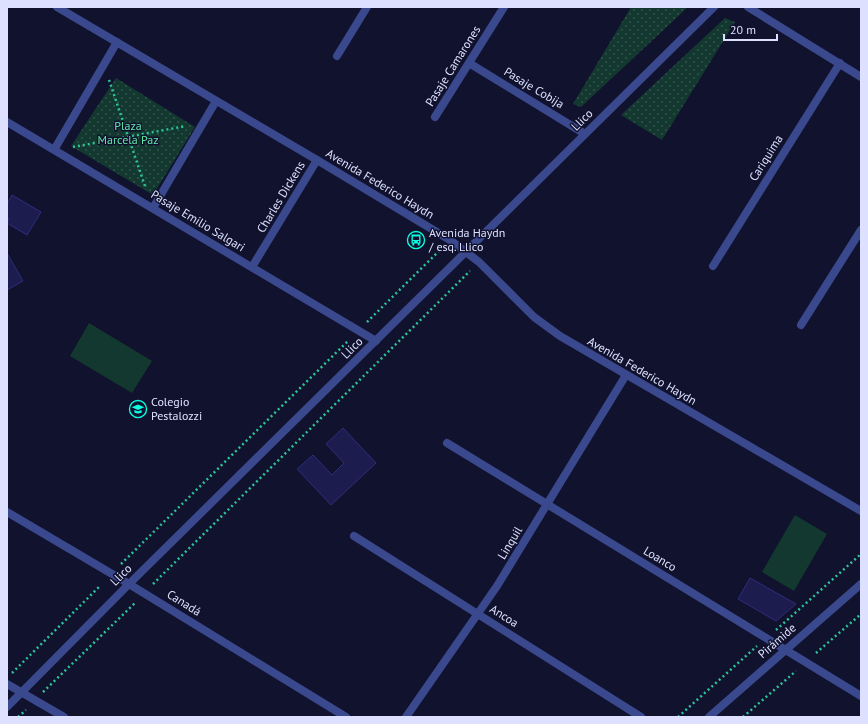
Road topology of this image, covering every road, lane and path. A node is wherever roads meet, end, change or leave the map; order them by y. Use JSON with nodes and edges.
{"nodes":[{"id":1,"x":57,"y":7,"type":"edge"},
{"id":2,"x":368,"y":7,"type":"edge"},
{"id":3,"x":504,"y":7,"type":"edge"},
{"id":4,"x":714,"y":7,"type":"edge"},
{"id":5,"x":748,"y":7,"type":"edge"},
{"id":6,"x":117,"y":42,"type":"junction"},
{"id":7,"x":337,"y":56,"type":"dead end"},
{"id":8,"x":469,"y":63,"type":"junction"},
{"id":9,"x":840,"y":63,"type":"junction"},
{"id":10,"x":104,"y":64,"type":"junction"},
{"id":11,"x":861,"y":77,"type":"edge"},
{"id":12,"x":216,"y":101,"type":"junction"},
{"id":13,"x":435,"y":117,"type":"dead end"},
{"id":14,"x":7,"y":122,"type":"edge"},
{"id":15,"x":203,"y":123,"type":"junction"},
{"id":16,"x":585,"y":134,"type":"junction"},
{"id":17,"x":128,"y":137,"type":"junction"},
{"id":18,"x":54,"y":150,"type":"junction"},
{"id":19,"x":317,"y":160,"type":"junction"},
{"id":20,"x":153,"y":208,"type":"junction"},
{"id":21,"x":861,"y":230,"type":"edge"},
{"id":22,"x":450,"y":240,"type":"junction"},
{"id":23,"x":466,"y":252,"type":"junction"},
{"id":24,"x":478,"y":262,"type":"junction"},
{"id":25,"x":713,"y":266,"type":"dead end"},
{"id":26,"x":252,"y":267,"type":"junction"},
{"id":27,"x":801,"y":326,"type":"dead end"},
{"id":28,"x":358,"y":330,"type":"junction"},
{"id":29,"x":376,"y":341,"type":"junction"},
{"id":30,"x":626,"y":375,"type":"junction"},
{"id":31,"x":447,"y":443,"type":"dead end"},
{"id":32,"x":547,"y":505,"type":"junction"},
{"id":33,"x":861,"y":511,"type":"edge"},
{"id":34,"x":7,"y":512,"type":"edge"},
{"id":35,"x":354,"y":536,"type":"dead end"},
{"id":36,"x":121,"y":564,"type":"dead end"},
{"id":37,"x":129,"y":584,"type":"junction"},
{"id":38,"x":861,"y":584,"type":"edge"},
{"id":39,"x":100,"y":586,"type":"dead end"},
{"id":40,"x":145,"y":593,"type":"junction"},
{"id":41,"x":478,"y":614,"type":"junction"},
{"id":42,"x":786,"y":650,"type":"junction"},
{"id":43,"x":7,"y":677,"type":"edge"},
{"id":44,"x":7,"y":684,"type":"edge"},
{"id":45,"x":21,"y":692,"type":"junction"},
{"id":46,"x":861,"y":696,"type":"edge"},
{"id":47,"x":35,"y":700,"type":"junction"},
{"id":48,"x":7,"y":707,"type":"edge"},
{"id":49,"x":18,"y":717,"type":"edge"},
{"id":50,"x":64,"y":717,"type":"edge"},
{"id":51,"x":346,"y":717,"type":"edge"},
{"id":52,"x":406,"y":717,"type":"edge"},
{"id":53,"x":641,"y":717,"type":"edge"},
{"id":54,"x":709,"y":717,"type":"edge"}],
"edges":[{"from":1,"to":6,"type":"street","name":"Avenida Federico Haydn"},
{"from":2,"to":7,"type":"street"},
{"from":3,"to":8,"type":"street","name":"Pasaje Camarones"},
{"from":4,"to":16,"type":"street","name":"Llico"},
{"from":5,"to":9,"type":"street"},
{"from":6,"to":10,"type":"street"},
{"from":6,"to":12,"type":"street","name":"Avenida Federico Haydn"},
{"from":8,"to":13,"type":"street","name":"Pasaje Camarones"},
{"from":8,"to":16,"type":"street","name":"Pasaje Cobija"},
{"from":9,"to":11,"type":"street"},
{"from":9,"to":25,"type":"street","name":"Cariquima"},
{"from":10,"to":17,"type":"path"},
{"from":10,"to":18,"type":"street"},
{"from":12,"to":15,"type":"street"},
{"from":12,"to":19,"type":"street","name":"Avenida Federico Haydn"},
{"from":14,"to":18,"type":"street","name":"Pasaje Emilio Salgari"},
{"from":15,"to":17,"type":"path"},
{"from":15,"to":20,"type":"street"},
{"from":16,"to":23,"type":"street","name":"Llico"},
{"from":17,"to":18,"type":"path"},
{"from":17,"to":20,"type":"path"},
{"from":18,"to":20,"type":"street","name":"Pasaje Emilio Salgari"},
{"from":19,"to":22,"type":"street","name":"Avenida Federico Haydn"},
{"from":19,"to":26,"type":"street","name":"Charles Dickens"},
{"from":20,"to":26,"type":"street","name":"Pasaje Emilio Salgari"},
{"from":21,"to":27,"type":"street"},
{"from":22,"to":23,"type":"street","name":"Avenida Federico Haydn"},
{"from":22,"to":28,"type":"path"},
{"from":23,"to":24,"type":"street","name":"Avenida Federico Haydn"},
{"from":23,"to":29,"type":"street","name":"Llico"},
{"from":24,"to":30,"type":"street","name":"Avenida Federico Haydn"},
{"from":24,"to":40,"type":"path"},
{"from":26,"to":28,"type":"street","name":"Pasaje Emilio Salgari"},
{"from":28,"to":29,"type":"street","name":"Pasaje Emilio Salgari"},
{"from":28,"to":36,"type":"path"},
{"from":29,"to":37,"type":"street","name":"Llico"},
{"from":30,"to":32,"type":"street","name":"Linquil"},
{"from":30,"to":33,"type":"street","name":"Avenida Federico Haydn"},
{"from":31,"to":32,"type":"street","name":"Loanco"},
{"from":32,"to":41,"type":"street","name":"Linquil"},
{"from":32,"to":42,"type":"street","name":"Loanco"},
{"from":34,"to":37,"type":"street","name":"Canadá"},
{"from":35,"to":41,"type":"street","name":"Ancoa"},
{"from":37,"to":40,"type":"street","name":"Canadá"},
{"from":37,"to":45,"type":"street","name":"Llico"},
{"from":38,"to":42,"type":"street","name":"Pirámide"},
{"from":39,"to":43,"type":"path"},
{"from":40,"to":47,"type":"path"},
{"from":40,"to":51,"type":"street","name":"Canadá"},
{"from":41,"to":52,"type":"street","name":"Linquil"},
{"from":41,"to":53,"type":"street","name":"Ancoa"},
{"from":42,"to":46,"type":"street","name":"Loanco"},
{"from":42,"to":54,"type":"street","name":"Pirámide"},
{"from":44,"to":45,"type":"street"},
{"from":45,"to":47,"type":"street"},
{"from":45,"to":48,"type":"street","name":"Llico"},
{"from":47,"to":49,"type":"path"},
{"from":47,"to":50,"type":"street"}]}
